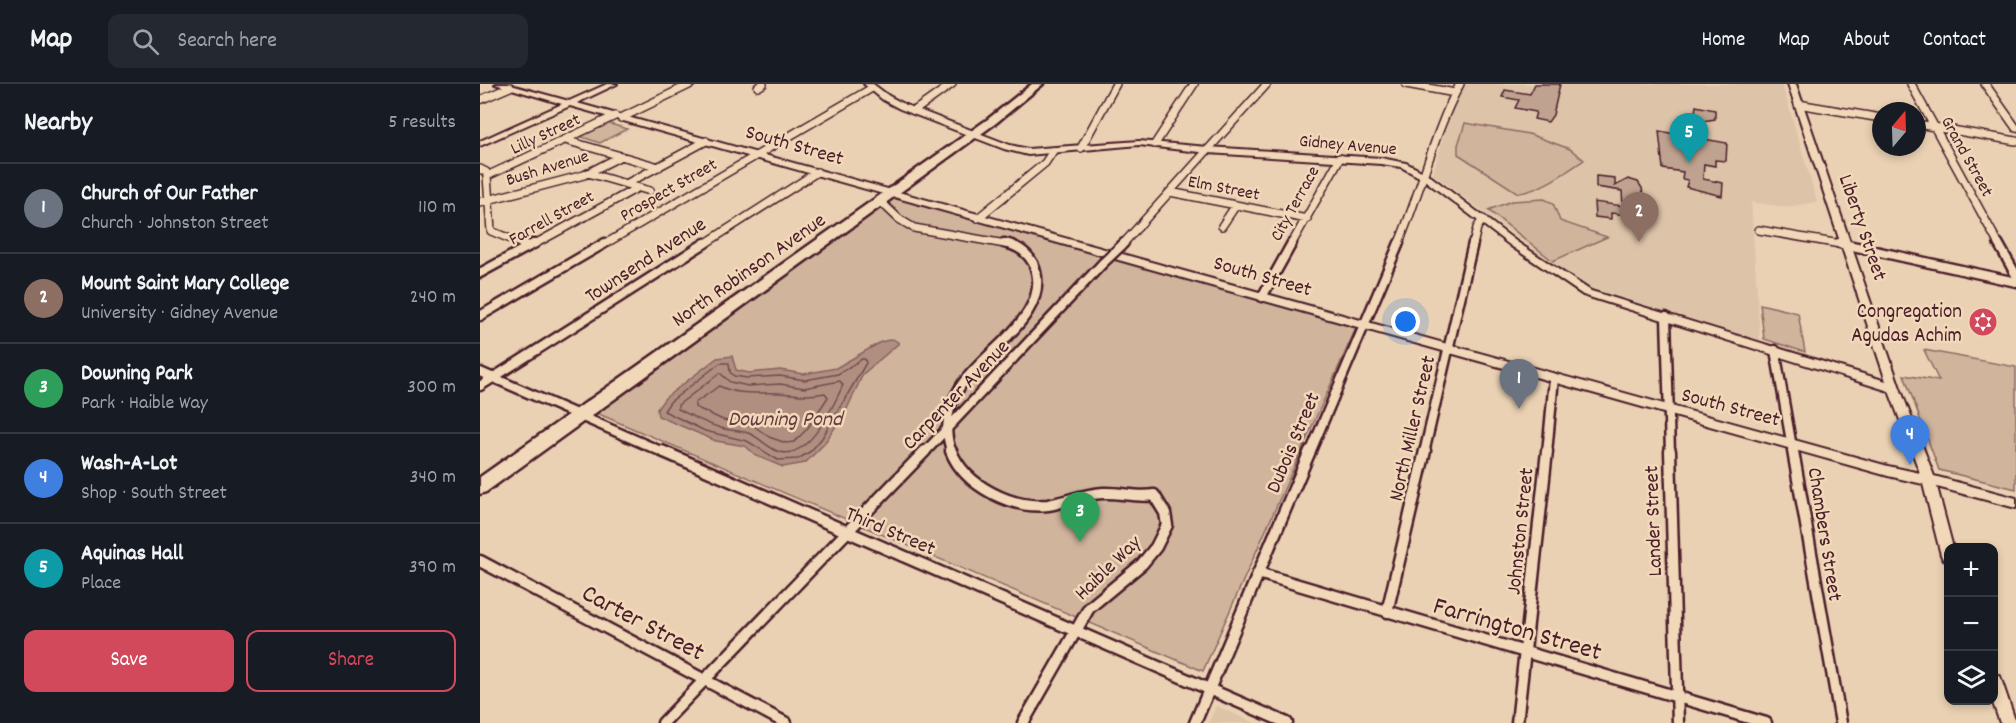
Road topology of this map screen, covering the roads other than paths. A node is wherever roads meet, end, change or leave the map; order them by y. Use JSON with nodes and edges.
{"nodes":[{"id":1,"x":499,"y":84,"type":"edge"},
{"id":2,"x":613,"y":84,"type":"edge"},
{"id":3,"x":691,"y":84,"type":"edge"},
{"id":4,"x":952,"y":84,"type":"edge"},
{"id":5,"x":1038,"y":84,"type":"edge"},
{"id":6,"x":1116,"y":84,"type":"edge"},
{"id":7,"x":1194,"y":84,"type":"edge"},
{"id":8,"x":1267,"y":84,"type":"edge"},
{"id":9,"x":1406,"y":84,"type":"edge"},
{"id":10,"x":1460,"y":84,"type":"edge"},
{"id":11,"x":1792,"y":84,"type":"edge"},
{"id":12,"x":1911,"y":84,"type":"edge"},
{"id":13,"x":1985,"y":84,"type":"edge"},
{"id":14,"x":870,"y":86,"type":"edge"},
{"id":15,"x":510,"y":87,"type":"junction"},
{"id":16,"x":1455,"y":93,"type":"junction"},
{"id":17,"x":480,"y":100,"type":"edge"},
{"id":18,"x":570,"y":104,"type":"junction"},
{"id":19,"x":1798,"y":104,"type":"junction"},
{"id":20,"x":914,"y":111,"type":"junction"},
{"id":21,"x":1872,"y":116,"type":"edge"},
{"id":22,"x":618,"y":117,"type":"junction"},
{"id":23,"x":1926,"y":125,"type":"edge"},
{"id":24,"x":1933,"y":126,"type":"junction"},
{"id":25,"x":2016,"y":128,"type":"edge"},
{"id":26,"x":975,"y":134,"type":"junction"},
{"id":27,"x":565,"y":140,"type":"junction"},
{"id":28,"x":706,"y":141,"type":"junction"},
{"id":29,"x":2016,"y":141,"type":"edge"},
{"id":30,"x":480,"y":144,"type":"edge"},
{"id":31,"x":1155,"y":144,"type":"junction"},
{"id":32,"x":1081,"y":148,"type":"junction"},
{"id":33,"x":1208,"y":150,"type":"junction"},
{"id":34,"x":1053,"y":151,"type":"junction"},
{"id":35,"x":756,"y":155,"type":"junction"},
{"id":36,"x":621,"y":156,"type":"junction"},
{"id":37,"x":1340,"y":158,"type":"junction"},
{"id":38,"x":659,"y":167,"type":"junction"},
{"id":39,"x":480,"y":169,"type":"edge"},
{"id":40,"x":817,"y":172,"type":"junction"},
{"id":41,"x":588,"y":173,"type":"junction"},
{"id":42,"x":487,"y":176,"type":"junction"},
{"id":43,"x":1426,"y":177,"type":"junction"},
{"id":44,"x":626,"y":184,"type":"junction"},
{"id":45,"x":636,"y":188,"type":"junction"},
{"id":46,"x":650,"y":191,"type":"dead end"},
{"id":47,"x":1170,"y":192,"type":"junction"},
{"id":48,"x":886,"y":197,"type":"junction"},
{"id":49,"x":489,"y":199,"type":"junction"},
{"id":50,"x":480,"y":202,"type":"edge"},
{"id":51,"x":1236,"y":205,"type":"junction"},
{"id":52,"x":978,"y":218,"type":"junction"},
{"id":53,"x":1307,"y":219,"type":"junction"},
{"id":54,"x":1483,"y":219,"type":"junction"},
{"id":55,"x":1222,"y":226,"type":"dead end"},
{"id":56,"x":1759,"y":230,"type":"dead end"},
{"id":57,"x":1847,"y":245,"type":"junction"},
{"id":58,"x":529,"y":246,"type":"junction"},
{"id":59,"x":480,"y":273,"type":"edge"},
{"id":60,"x":2016,"y":275,"type":"edge"},
{"id":61,"x":2016,"y":282,"type":"edge"},
{"id":62,"x":1262,"y":297,"type":"junction"},
{"id":63,"x":480,"y":316,"type":"edge"},
{"id":64,"x":1666,"y":317,"type":"junction"},
{"id":65,"x":1364,"y":326,"type":"junction"},
{"id":66,"x":1448,"y":349,"type":"junction"},
{"id":67,"x":1775,"y":350,"type":"junction"},
{"id":68,"x":480,"y":372,"type":"edge"},
{"id":69,"x":493,"y":378,"type":"junction"},
{"id":70,"x":1554,"y":378,"type":"junction"},
{"id":71,"x":480,"y":386,"type":"edge"},
{"id":72,"x":1894,"y":388,"type":"junction"},
{"id":73,"x":1668,"y":411,"type":"junction"},
{"id":74,"x":579,"y":415,"type":"junction"},
{"id":75,"x":946,"y":428,"type":"junction"},
{"id":76,"x":1791,"y":444,"type":"junction"},
{"id":77,"x":1929,"y":480,"type":"junction"},
{"id":78,"x":480,"y":487,"type":"edge"},
{"id":79,"x":2016,"y":504,"type":"edge"},
{"id":80,"x":848,"y":533,"type":"junction"},
{"id":81,"x":1945,"y":543,"type":"edge"},
{"id":82,"x":480,"y":561,"type":"edge"},
{"id":83,"x":1258,"y":573,"type":"junction"},
{"id":84,"x":1387,"y":612,"type":"junction"},
{"id":85,"x":1076,"y":631,"type":"junction"},
{"id":86,"x":1525,"y":651,"type":"junction"},
{"id":87,"x":705,"y":679,"type":"junction"},
{"id":88,"x":1210,"y":689,"type":"junction"},
{"id":89,"x":1998,"y":693,"type":"edge"},
{"id":90,"x":1677,"y":697,"type":"junction"},
{"id":91,"x":663,"y":723,"type":"edge"},
{"id":92,"x":786,"y":723,"type":"edge"},
{"id":93,"x":1023,"y":723,"type":"edge"},
{"id":94,"x":1196,"y":723,"type":"edge"},
{"id":95,"x":1287,"y":723,"type":"edge"},
{"id":96,"x":1516,"y":723,"type":"edge"},
{"id":97,"x":1678,"y":723,"type":"edge"},
{"id":98,"x":1766,"y":723,"type":"edge"},
{"id":99,"x":1840,"y":723,"type":"edge"},
{"id":100,"x":2008,"y":723,"type":"edge"}],
"edges":[{"from":1,"to":15,"type":"street","name":"South Street"},
{"from":2,"to":18,"type":"street"},
{"from":3,"to":22,"type":"street","name":"Lilly Street"},
{"from":4,"to":20,"type":"street"},
{"from":5,"to":26,"type":"highway","name":"North Robinson Avenue"},
{"from":6,"to":32,"type":"street"},
{"from":7,"to":31,"type":"street"},
{"from":8,"to":33,"type":"street","name":"Carpenter Avenue"},
{"from":9,"to":16,"type":"street"},
{"from":10,"to":16,"type":"street","name":"Dubois Street"},
{"from":11,"to":19,"type":"street","name":"Liberty Street"},
{"from":12,"to":24,"type":"street","name":"Grand Street"},
{"from":13,"to":25,"type":"street"},
{"from":14,"to":20,"type":"street","name":"Gidney Avenue"},
{"from":14,"to":35,"type":"street","name":"Prospect Street"},
{"from":15,"to":17,"type":"street"},
{"from":15,"to":18,"type":"street","name":"South Street"},
{"from":16,"to":43,"type":"street","name":"Dubois Street"},
{"from":18,"to":22,"type":"street","name":"South Street"},
{"from":18,"to":30,"type":"street"},
{"from":19,"to":21,"type":"street"},
{"from":19,"to":57,"type":"street","name":"Liberty Street"},
{"from":20,"to":26,"type":"street","name":"Gidney Avenue"},
{"from":22,"to":27,"type":"street","name":"Lilly Street"},
{"from":22,"to":28,"type":"street","name":"South Street"},
{"from":23,"to":24,"type":"street"},
{"from":24,"to":29,"type":"street"},
{"from":24,"to":60,"type":"street","name":"Grand Street"},
{"from":26,"to":34,"type":"street","name":"Gidney Avenue"},
{"from":26,"to":48,"type":"highway","name":"North Robinson Avenue"},
{"from":27,"to":36,"type":"street"},
{"from":27,"to":42,"type":"street","name":"Lilly Street"},
{"from":28,"to":35,"type":"street","name":"South Street"},
{"from":28,"to":38,"type":"street"},
{"from":31,"to":32,"type":"street","name":"Gidney Avenue"},
{"from":31,"to":33,"type":"street","name":"Gidney Avenue"},
{"from":32,"to":34,"type":"street","name":"Gidney Avenue"},
{"from":33,"to":37,"type":"street","name":"Gidney Avenue"},
{"from":33,"to":47,"type":"street","name":"Carpenter Avenue"},
{"from":34,"to":52,"type":"street"},
{"from":35,"to":40,"type":"street","name":"South Street"},
{"from":35,"to":63,"type":"street","name":"Prospect Street"},
{"from":36,"to":38,"type":"street"},
{"from":36,"to":41,"type":"street","name":"Bush Avenue"},
{"from":37,"to":43,"type":"street","name":"Gidney Avenue"},
{"from":37,"to":53,"type":"street","name":"City Terrace"},
{"from":38,"to":44,"type":"street"},
{"from":39,"to":42,"type":"street"},
{"from":40,"to":48,"type":"street","name":"South Street"},
{"from":40,"to":69,"type":"street","name":"Townsend Avenue"},
{"from":41,"to":44,"type":"street"},
{"from":41,"to":49,"type":"street","name":"Bush Avenue"},
{"from":42,"to":49,"type":"street"},
{"from":43,"to":54,"type":"street","name":"Gidney Avenue"},
{"from":43,"to":65,"type":"street","name":"Dubois Street"},
{"from":44,"to":45,"type":"street"},
{"from":45,"to":46,"type":"street"},
{"from":45,"to":58,"type":"street","name":"Farrell Street"},
{"from":47,"to":51,"type":"street","name":"Elm Street"},
{"from":47,"to":75,"type":"street","name":"Carpenter Avenue","bridge":true},
{"from":48,"to":52,"type":"street","name":"South Street"},
{"from":48,"to":74,"type":"highway","name":"North Robinson Avenue"},
{"from":48,"to":75,"type":"street"},
{"from":49,"to":50,"type":"street","name":"Bush Avenue"},
{"from":49,"to":58,"type":"street"},
{"from":51,"to":53,"type":"street","name":"Elm Street"},
{"from":51,"to":55,"type":"street"},
{"from":52,"to":62,"type":"street","name":"South Street"},
{"from":53,"to":62,"type":"street","name":"City Terrace"},
{"from":54,"to":64,"type":"street","name":"Gidney Avenue"},
{"from":54,"to":66,"type":"street","name":"North Miller Street"},
{"from":56,"to":57,"type":"street"},
{"from":57,"to":61,"type":"street"},
{"from":57,"to":72,"type":"street","name":"Liberty Street"},
{"from":58,"to":59,"type":"street","name":"Farrell Street"},
{"from":62,"to":65,"type":"street","name":"South Street"},
{"from":64,"to":67,"type":"street","name":"Gidney Avenue"},
{"from":64,"to":73,"type":"street","name":"Lander Street"},
{"from":65,"to":66,"type":"street","name":"South Street"},
{"from":65,"to":83,"type":"street","name":"Dubois Street"},
{"from":66,"to":70,"type":"street","name":"South Street"},
{"from":66,"to":84,"type":"street","name":"North Miller Street"},
{"from":67,"to":72,"type":"street","name":"Gidney Avenue"},
{"from":67,"to":76,"type":"street","name":"Chambers Street"},
{"from":68,"to":69,"type":"street","name":"Third Street"},
{"from":69,"to":71,"type":"street","name":"Townsend Avenue"},
{"from":69,"to":74,"type":"street","name":"Third Street"},
{"from":70,"to":73,"type":"street","name":"South Street"},
{"from":70,"to":86,"type":"street","name":"Johnston Street"},
{"from":72,"to":77,"type":"street","name":"Liberty Street"},
{"from":73,"to":76,"type":"street","name":"South Street"},
{"from":73,"to":90,"type":"street","name":"Lander Street"},
{"from":74,"to":78,"type":"highway","name":"North Robinson Avenue"},
{"from":74,"to":80,"type":"street","name":"Third Street"},
{"from":75,"to":80,"type":"street","name":"Carpenter Avenue"},
{"from":75,"to":85,"type":"street","name":"Haible Way"},
{"from":76,"to":77,"type":"street","name":"South Street"},
{"from":76,"to":99,"type":"street","name":"Chambers Street"},
{"from":77,"to":79,"type":"street","name":"South Street"},
{"from":77,"to":81,"type":"street","name":"Liberty Street"},
{"from":80,"to":85,"type":"street","name":"Third Street"},
{"from":80,"to":87,"type":"street","name":"Carpenter Avenue"},
{"from":82,"to":87,"type":"street","name":"Carter Street"},
{"from":83,"to":84,"type":"street","name":"Farrington Street"},
{"from":83,"to":88,"type":"street","name":"Dubois Street"},
{"from":84,"to":86,"type":"street","name":"Farrington Street"},
{"from":85,"to":88,"type":"street","name":"Third Street"},
{"from":85,"to":93,"type":"street"},
{"from":86,"to":90,"type":"street","name":"Farrington Street"},
{"from":86,"to":96,"type":"street","name":"Johnston Street"},
{"from":87,"to":91,"type":"street","name":"Carpenter Avenue"},
{"from":87,"to":92,"type":"street","name":"Carter Street"},
{"from":88,"to":94,"type":"street","name":"Dubois Street"},
{"from":88,"to":95,"type":"street","name":"Third Street"},
{"from":89,"to":100,"type":"street"},
{"from":90,"to":97,"type":"street","name":"Lander Street"},
{"from":90,"to":98,"type":"street","name":"Farrington Street"}]}
